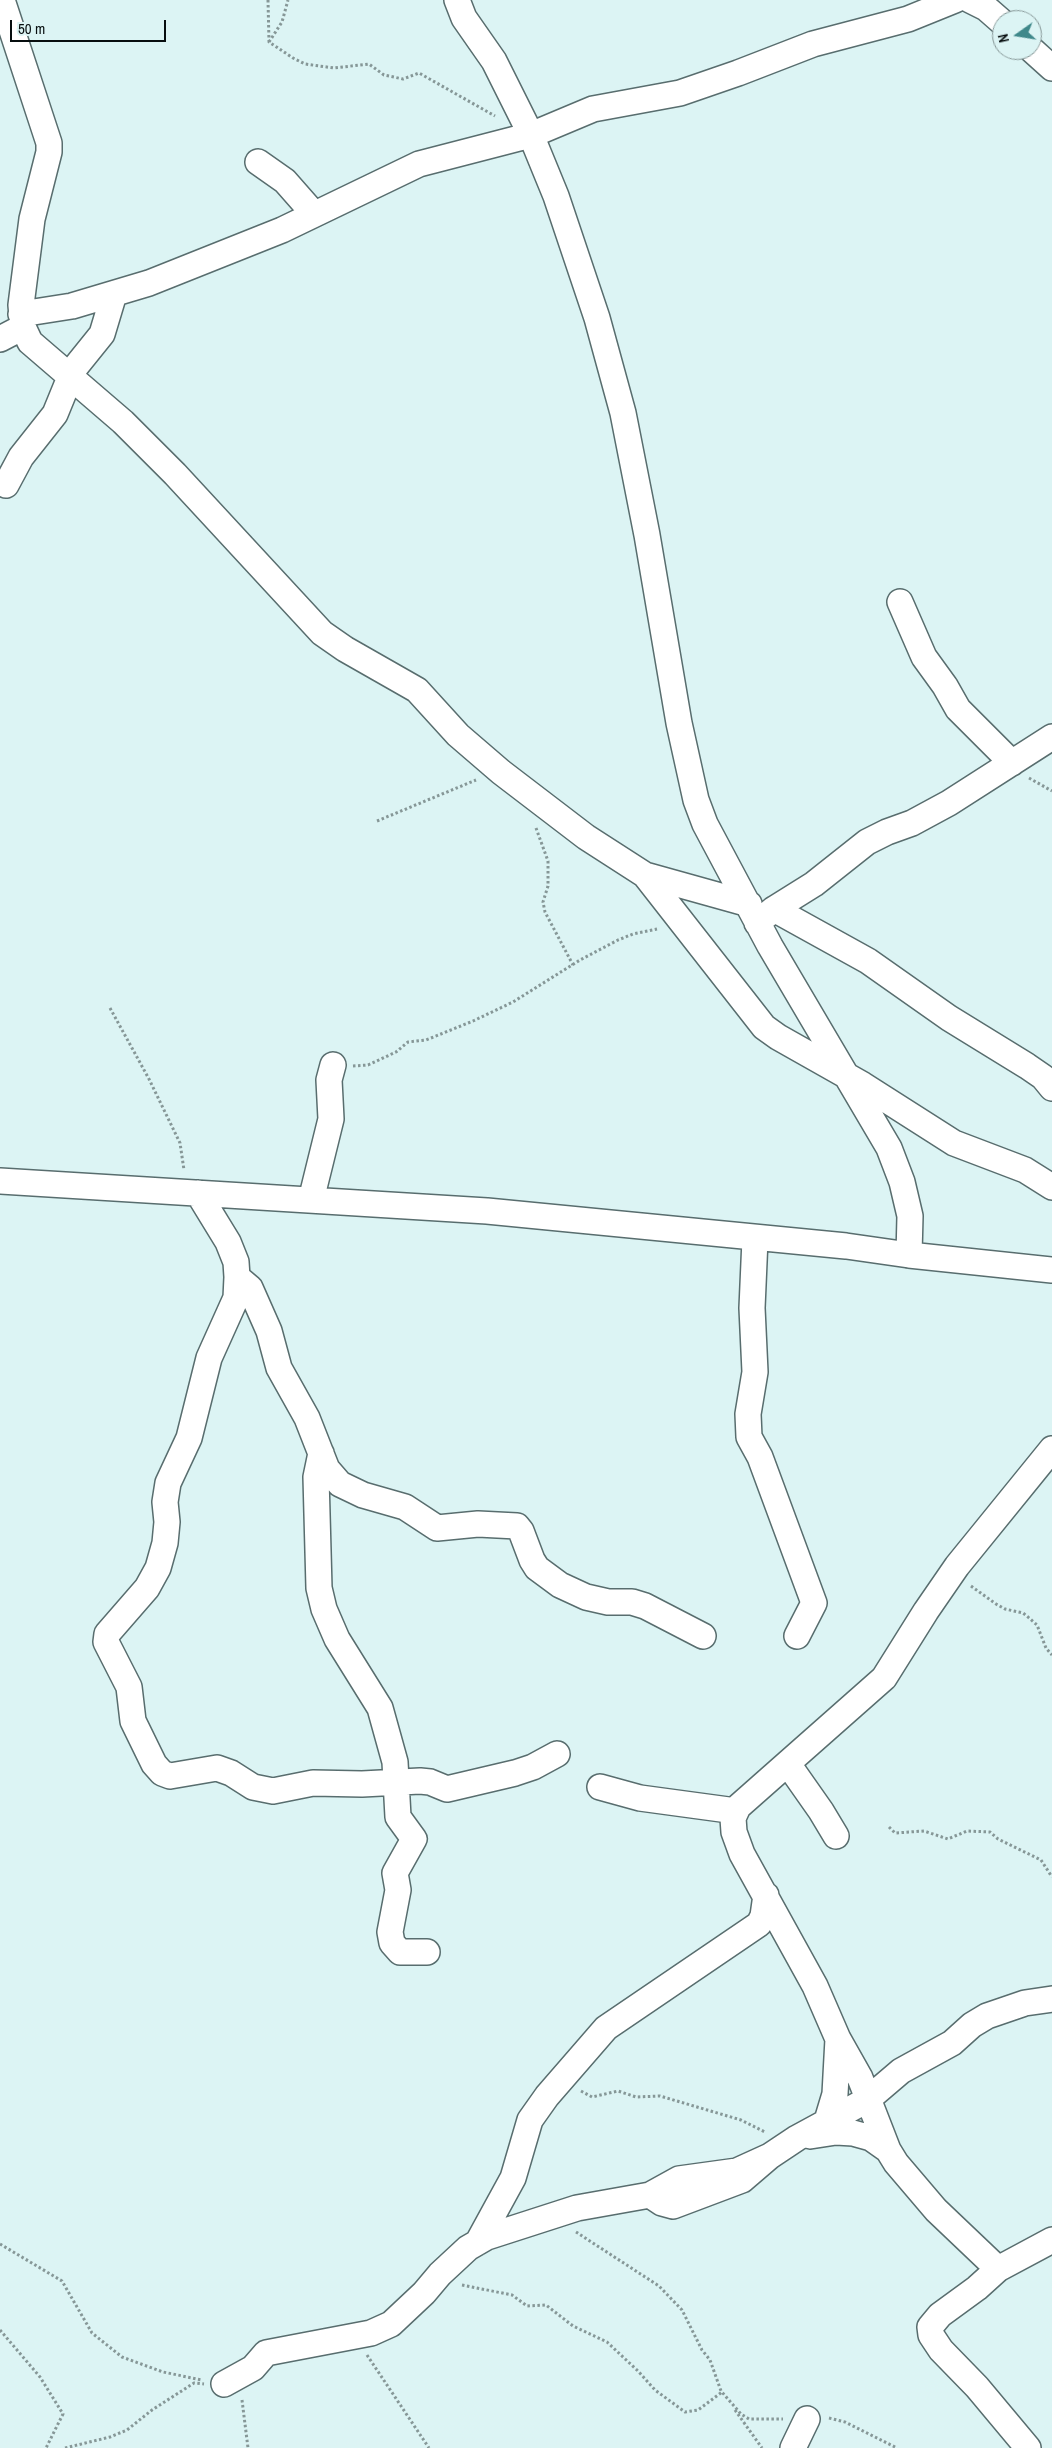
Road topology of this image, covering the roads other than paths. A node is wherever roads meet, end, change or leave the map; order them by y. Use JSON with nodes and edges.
{"nodes":[{"id":1,"x":2,"y":0,"type":"edge"},
{"id":2,"x":456,"y":0,"type":"edge"},
{"id":3,"x":955,"y":0,"type":"edge"},
{"id":4,"x":970,"y":0,"type":"edge"},
{"id":5,"x":992,"y":13,"type":"edge"},
{"id":6,"x":1042,"y":59,"type":"edge"},
{"id":7,"x":1052,"y":68,"type":"edge"},
{"id":8,"x":531,"y":135,"type":"junction"},
{"id":9,"x":258,"y":162,"type":"dead end"},
{"id":10,"x":314,"y":214,"type":"junction"},
{"id":11,"x":114,"y":294,"type":"junction"},
{"id":12,"x":16,"y":313,"type":"edge"},
{"id":13,"x":0,"y":339,"type":"edge"},
{"id":14,"x":71,"y":376,"type":"junction"},
{"id":15,"x":6,"y":486,"type":"dead end"},
{"id":16,"x":900,"y":602,"type":"dead end"},
{"id":17,"x":1052,"y":737,"type":"edge"},
{"id":18,"x":1012,"y":763,"type":"junction"},
{"id":19,"x":646,"y":875,"type":"junction"},
{"id":20,"x":760,"y":912,"type":"junction"},
{"id":21,"x":333,"y":1065,"type":"road end"},
{"id":22,"x":846,"y":1075,"type":"junction"},
{"id":23,"x":1052,"y":1088,"type":"edge"},
{"id":24,"x":0,"y":1181,"type":"edge"},
{"id":25,"x":1052,"y":1187,"type":"edge"},
{"id":26,"x":193,"y":1193,"type":"junction"},
{"id":27,"x":311,"y":1200,"type":"junction"},
{"id":28,"x":755,"y":1239,"type":"junction"},
{"id":29,"x":909,"y":1255,"type":"junction"},
{"id":30,"x":1052,"y":1270,"type":"edge"},
{"id":31,"x":237,"y":1277,"type":"junction"},
{"id":32,"x":1052,"y":1449,"type":"edge"},
{"id":33,"x":321,"y":1452,"type":"junction"},
{"id":34,"x":703,"y":1636,"type":"dead end"},
{"id":35,"x":798,"y":1636,"type":"dead end"},
{"id":36,"x":558,"y":1754,"type":"dead end"},
{"id":37,"x":788,"y":1764,"type":"junction"},
{"id":38,"x":396,"y":1782,"type":"junction"},
{"id":39,"x":600,"y":1787,"type":"dead end"},
{"id":40,"x":736,"y":1811,"type":"junction"},
{"id":41,"x":836,"y":1836,"type":"dead end"},
{"id":42,"x":766,"y":1896,"type":"junction"},
{"id":43,"x":427,"y":1952,"type":"dead end"},
{"id":44,"x":1052,"y":1999,"type":"edge"},
{"id":45,"x":838,"y":2040,"type":"junction"},
{"id":46,"x":868,"y":2100,"type":"junction"},
{"id":47,"x":826,"y":2124,"type":"junction"},
{"id":48,"x":797,"y":2138,"type":"junction"},
{"id":49,"x":888,"y":2150,"type":"junction"},
{"id":50,"x":1052,"y":2240,"type":"edge"},
{"id":51,"x":478,"y":2242,"type":"junction"},
{"id":52,"x":998,"y":2269,"type":"junction"},
{"id":53,"x":233,"y":2381,"type":"road end"},
{"id":54,"x":807,"y":2419,"type":"road end"},
{"id":55,"x":793,"y":2448,"type":"edge"},
{"id":56,"x":1028,"y":2448,"type":"edge"}],
"edges":[{"from":1,"to":12,"type":"street"},
{"from":2,"to":8,"type":"street"},
{"from":3,"to":8,"type":"street"},
{"from":4,"to":5,"type":"street"},
{"from":6,"to":7,"type":"street"},
{"from":8,"to":10,"type":"street"},
{"from":8,"to":20,"type":"street"},
{"from":9,"to":10,"type":"street"},
{"from":10,"to":11,"type":"street"},
{"from":11,"to":12,"type":"street"},
{"from":11,"to":14,"type":"street"},
{"from":12,"to":13,"type":"street"},
{"from":12,"to":14,"type":"street"},
{"from":14,"to":15,"type":"street"},
{"from":14,"to":19,"type":"street"},
{"from":16,"to":18,"type":"street"},
{"from":17,"to":18,"type":"street"},
{"from":18,"to":20,"type":"street"},
{"from":19,"to":20,"type":"street"},
{"from":19,"to":22,"type":"street"},
{"from":20,"to":22,"type":"street"},
{"from":20,"to":23,"type":"street"},
{"from":21,"to":27,"type":"street"},
{"from":22,"to":25,"type":"street"},
{"from":22,"to":29,"type":"street"},
{"from":24,"to":26,"type":"street"},
{"from":26,"to":27,"type":"street"},
{"from":26,"to":31,"type":"street"},
{"from":27,"to":28,"type":"street"},
{"from":28,"to":29,"type":"street"},
{"from":28,"to":35,"type":"street"},
{"from":29,"to":30,"type":"street"},
{"from":31,"to":33,"type":"street"},
{"from":31,"to":38,"type":"street"},
{"from":32,"to":37,"type":"street"},
{"from":33,"to":34,"type":"street"},
{"from":33,"to":38,"type":"street"},
{"from":36,"to":38,"type":"street"},
{"from":37,"to":40,"type":"street"},
{"from":37,"to":41,"type":"street"},
{"from":38,"to":43,"type":"street"},
{"from":39,"to":40,"type":"street"},
{"from":40,"to":42,"type":"street"},
{"from":42,"to":45,"type":"street"},
{"from":42,"to":51,"type":"street"},
{"from":44,"to":46,"type":"street"},
{"from":45,"to":46,"type":"street"},
{"from":45,"to":47,"type":"street"},
{"from":46,"to":47,"type":"street"},
{"from":46,"to":49,"type":"street"},
{"from":47,"to":48,"type":"street"},
{"from":48,"to":49,"type":"street"},
{"from":48,"to":51,"type":"street"},
{"from":49,"to":52,"type":"street"},
{"from":50,"to":52,"type":"street"},
{"from":51,"to":53,"type":"street"},
{"from":52,"to":56,"type":"street"},
{"from":54,"to":55,"type":"street"}]}
